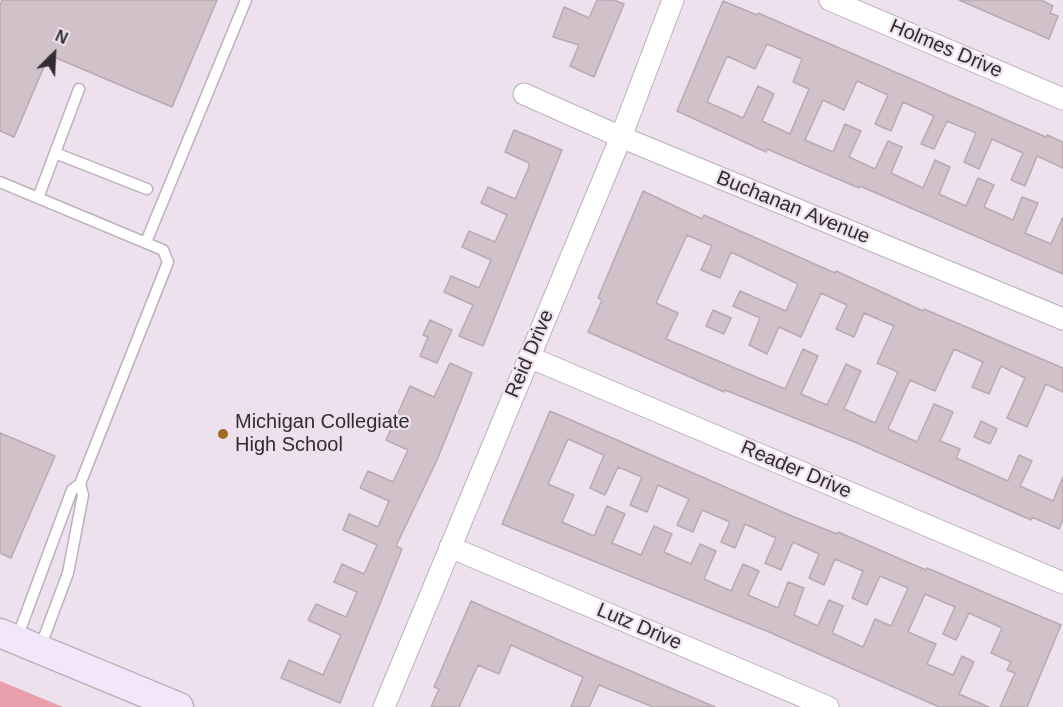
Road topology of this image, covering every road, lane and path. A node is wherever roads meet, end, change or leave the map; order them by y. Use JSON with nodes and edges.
{"nodes":[{"id":1,"x":246,"y":0,"type":"edge"},
{"id":2,"x":673,"y":0,"type":"edge"},
{"id":3,"x":830,"y":0,"type":"edge"},
{"id":4,"x":79,"y":89,"type":"dead end"},
{"id":5,"x":524,"y":94,"type":"dead end"},
{"id":6,"x":1063,"y":99,"type":"edge"},
{"id":7,"x":621,"y":137,"type":"junction"},
{"id":8,"x":55,"y":153,"type":"junction"},
{"id":9,"x":0,"y":183,"type":"edge"},
{"id":10,"x":147,"y":189,"type":"dead end"},
{"id":11,"x":38,"y":198,"type":"junction"},
{"id":12,"x":146,"y":242,"type":"junction"},
{"id":13,"x":1063,"y":319,"type":"edge"},
{"id":14,"x":529,"y":357,"type":"junction"},
{"id":15,"x":80,"y":484,"type":"junction"},
{"id":16,"x":450,"y":547,"type":"junction"},
{"id":17,"x":1063,"y":583,"type":"edge"},
{"id":18,"x":19,"y":640,"type":"edge"},
{"id":19,"x":179,"y":707,"type":"edge"},
{"id":20,"x":384,"y":707,"type":"edge"},
{"id":21,"x":828,"y":707,"type":"edge"}],
"edges":[{"from":1,"to":12,"type":"lane"},
{"from":2,"to":7,"type":"street","name":"Reid Drive"},
{"from":3,"to":6,"type":"street","name":"Holmes Drive"},
{"from":4,"to":8,"type":"lane"},
{"from":5,"to":7,"type":"street","name":"Buchanan Avenue"},
{"from":7,"to":13,"type":"street","name":"Buchanan Avenue"},
{"from":7,"to":14,"type":"street","name":"Reid Drive"},
{"from":8,"to":10,"type":"lane"},
{"from":8,"to":11,"type":"lane"},
{"from":9,"to":11,"type":"lane"},
{"from":11,"to":12,"type":"lane"},
{"from":12,"to":15,"type":"lane"},
{"from":14,"to":16,"type":"street","name":"Reid Drive"},
{"from":14,"to":17,"type":"street","name":"Reader Drive"},
{"from":15,"to":18,"type":"lane"},
{"from":15,"to":18,"type":"lane"},
{"from":16,"to":20,"type":"street","name":"Reid Drive"},
{"from":16,"to":21,"type":"street","name":"Lutz Drive"},
{"from":18,"to":19,"type":"main road"}]}
